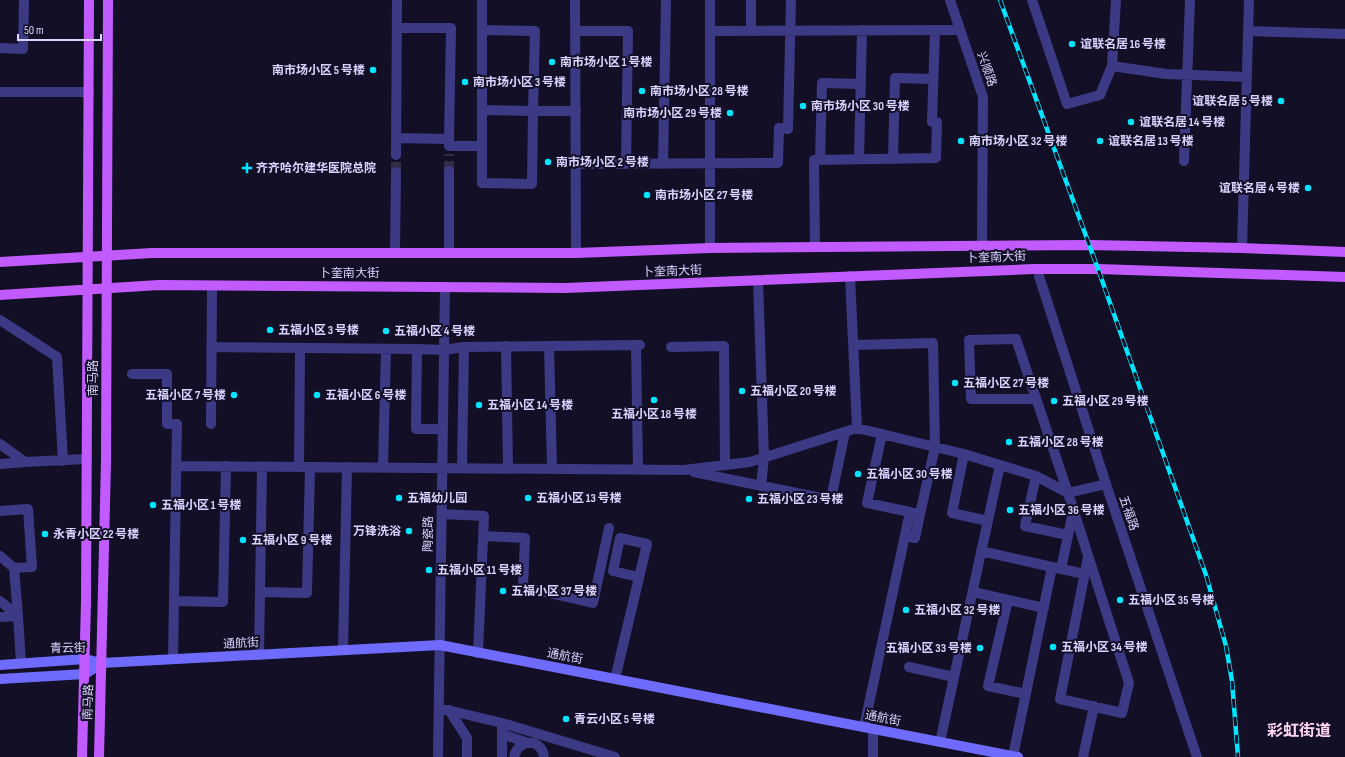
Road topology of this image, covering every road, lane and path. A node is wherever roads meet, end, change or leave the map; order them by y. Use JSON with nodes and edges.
{"nodes":[{"id":1,"x":24,"y":0,"type":"edge"},
{"id":2,"x":89,"y":0,"type":"edge"},
{"id":3,"x":108,"y":0,"type":"edge"},
{"id":4,"x":397,"y":0,"type":"edge"},
{"id":5,"x":482,"y":0,"type":"edge"},
{"id":6,"x":575,"y":0,"type":"edge"},
{"id":7,"x":666,"y":0,"type":"edge"},
{"id":8,"x":710,"y":0,"type":"edge"},
{"id":9,"x":751,"y":0,"type":"edge"},
{"id":10,"x":791,"y":0,"type":"edge"},
{"id":11,"x":950,"y":0,"type":"edge"},
{"id":12,"x":1032,"y":0,"type":"edge"},
{"id":13,"x":1116,"y":0,"type":"edge"},
{"id":14,"x":1190,"y":0,"type":"edge"},
{"id":15,"x":1249,"y":0,"type":"edge"},
{"id":16,"x":397,"y":28,"type":"junction"},
{"id":17,"x":482,"y":30,"type":"junction"},
{"id":18,"x":576,"y":30,"type":"junction"},
{"id":19,"x":862,"y":30,"type":"junction"},
{"id":20,"x":935,"y":30,"type":"junction"},
{"id":21,"x":959,"y":30,"type":"junction"},
{"id":22,"x":710,"y":31,"type":"junction"},
{"id":23,"x":751,"y":31,"type":"junction"},
{"id":24,"x":791,"y":31,"type":"junction"},
{"id":25,"x":1248,"y":31,"type":"junction"},
{"id":26,"x":1345,"y":34,"type":"edge"},
{"id":27,"x":0,"y":48,"type":"edge"},
{"id":28,"x":1112,"y":66,"type":"junction"},
{"id":29,"x":1187,"y":75,"type":"junction"},
{"id":30,"x":1247,"y":77,"type":"junction"},
{"id":31,"x":933,"y":79,"type":"junction"},
{"id":32,"x":860,"y":84,"type":"junction"},
{"id":33,"x":0,"y":92,"type":"edge"},
{"id":34,"x":89,"y":92,"type":"junction"},
{"id":35,"x":482,"y":110,"type":"junction"},
{"id":36,"x":533,"y":111,"type":"junction"},
{"id":37,"x":576,"y":111,"type":"junction"},
{"id":38,"x":396,"y":138,"type":"junction"},
{"id":39,"x":449,"y":146,"type":"junction"},
{"id":40,"x":482,"y":146,"type":"junction"},
{"id":41,"x":396,"y":154,"type":"tunnel mouth"},
{"id":42,"x":859,"y":159,"type":"junction"},
{"id":43,"x":892,"y":159,"type":"junction"},
{"id":44,"x":820,"y":160,"type":"junction"},
{"id":45,"x":1184,"y":161,"type":"dead end"},
{"id":46,"x":576,"y":164,"type":"junction"},
{"id":47,"x":626,"y":164,"type":"junction"},
{"id":48,"x":663,"y":164,"type":"junction"},
{"id":49,"x":710,"y":164,"type":"junction"},
{"id":50,"x":449,"y":171,"type":"tunnel mouth"},
{"id":51,"x":396,"y":172,"type":"tunnel mouth"},
{"id":52,"x":982,"y":246,"type":"junction"},
{"id":53,"x":815,"y":247,"type":"junction"},
{"id":54,"x":710,"y":248,"type":"junction"},
{"id":55,"x":1242,"y":248,"type":"junction"},
{"id":56,"x":1345,"y":252,"type":"edge"},
{"id":57,"x":395,"y":253,"type":"junction"},
{"id":58,"x":448,"y":253,"type":"junction"},
{"id":59,"x":576,"y":253,"type":"junction"},
{"id":60,"x":107,"y":255,"type":"junction"},
{"id":61,"x":88,"y":256,"type":"junction"},
{"id":62,"x":0,"y":262,"type":"edge"},
{"id":63,"x":850,"y":276,"type":"junction"},
{"id":64,"x":1039,"y":276,"type":"dead end"},
{"id":65,"x":1345,"y":277,"type":"edge"},
{"id":66,"x":758,"y":280,"type":"junction"},
{"id":67,"x":212,"y":286,"type":"junction"},
{"id":68,"x":445,"y":287,"type":"junction"},
{"id":69,"x":107,"y":288,"type":"junction"},
{"id":70,"x":88,"y":290,"type":"junction"},
{"id":71,"x":0,"y":296,"type":"edge"},
{"id":72,"x":0,"y":320,"type":"edge"},
{"id":73,"x":506,"y":346,"type":"junction"},
{"id":74,"x":549,"y":346,"type":"junction"},
{"id":75,"x":854,"y":346,"type":"junction"},
{"id":76,"x":212,"y":347,"type":"junction"},
{"id":77,"x":464,"y":347,"type":"junction"},
{"id":78,"x":671,"y":347,"type":"dead end"},
{"id":79,"x":300,"y":348,"type":"junction"},
{"id":80,"x":386,"y":349,"type":"junction"},
{"id":81,"x":417,"y":349,"type":"junction"},
{"id":82,"x":444,"y":350,"type":"junction"},
{"id":83,"x":132,"y":374,"type":"dead end"},
{"id":84,"x":1036,"y":399,"type":"junction"},
{"id":85,"x":211,"y":424,"type":"dead end"},
{"id":86,"x":857,"y":428,"type":"junction"},
{"id":87,"x":443,"y":429,"type":"junction"},
{"id":88,"x":844,"y":432,"type":"junction"},
{"id":89,"x":882,"y":434,"type":"junction"},
{"id":90,"x":0,"y":444,"type":"edge"},
{"id":91,"x":935,"y":447,"type":"junction"},
{"id":92,"x":964,"y":454,"type":"junction"},
{"id":93,"x":764,"y":458,"type":"junction"},
{"id":94,"x":87,"y":460,"type":"junction"},
{"id":95,"x":63,"y":461,"type":"junction"},
{"id":96,"x":25,"y":462,"type":"junction"},
{"id":97,"x":0,"y":464,"type":"edge"},
{"id":98,"x":725,"y":465,"type":"junction"},
{"id":99,"x":1000,"y":465,"type":"junction"},
{"id":100,"x":176,"y":466,"type":"junction"},
{"id":101,"x":226,"y":466,"type":"junction"},
{"id":102,"x":262,"y":467,"type":"junction"},
{"id":103,"x":299,"y":467,"type":"junction"},
{"id":104,"x":310,"y":467,"type":"junction"},
{"id":105,"x":347,"y":467,"type":"junction"},
{"id":106,"x":383,"y":467,"type":"junction"},
{"id":107,"x":442,"y":467,"type":"junction"},
{"id":108,"x":462,"y":468,"type":"junction"},
{"id":109,"x":508,"y":468,"type":"junction"},
{"id":110,"x":552,"y":468,"type":"junction"},
{"id":111,"x":638,"y":469,"type":"junction"},
{"id":112,"x":684,"y":470,"type":"junction"},
{"id":113,"x":1036,"y":476,"type":"junction"},
{"id":114,"x":1106,"y":484,"type":"junction"},
{"id":115,"x":761,"y":486,"type":"junction"},
{"id":116,"x":1068,"y":493,"type":"junction"},
{"id":117,"x":832,"y":494,"type":"dead end"},
{"id":118,"x":821,"y":498,"type":"dead end"},
{"id":119,"x":0,"y":511,"type":"edge"},
{"id":120,"x":1073,"y":511,"type":"junction"},
{"id":121,"x":915,"y":513,"type":"junction"},
{"id":122,"x":442,"y":514,"type":"junction"},
{"id":123,"x":988,"y":521,"type":"junction"},
{"id":124,"x":609,"y":528,"type":"dead end"},
{"id":125,"x":1068,"y":535,"type":"junction"},
{"id":126,"x":483,"y":536,"type":"junction"},
{"id":127,"x":981,"y":551,"type":"junction"},
{"id":128,"x":0,"y":556,"type":"edge"},
{"id":129,"x":1088,"y":557,"type":"junction"},
{"id":130,"x":14,"y":568,"type":"junction"},
{"id":131,"x":1057,"y":568,"type":"junction"},
{"id":132,"x":1084,"y":574,"type":"junction"},
{"id":133,"x":638,"y":577,"type":"dead end"},
{"id":134,"x":260,"y":592,"type":"junction"},
{"id":135,"x":973,"y":592,"type":"junction"},
{"id":136,"x":1008,"y":600,"type":"junction"},
{"id":137,"x":0,"y":601,"type":"edge"},
{"id":138,"x":174,"y":601,"type":"junction"},
{"id":139,"x":1044,"y":608,"type":"junction"},
{"id":140,"x":18,"y":616,"type":"junction"},
{"id":141,"x":0,"y":617,"type":"edge"},
{"id":142,"x":440,"y":645,"type":"junction"},
{"id":143,"x":342,"y":650,"type":"junction"},
{"id":144,"x":478,"y":653,"type":"junction"},
{"id":145,"x":260,"y":655,"type":"junction"},
{"id":146,"x":85,"y":659,"type":"junction"},
{"id":147,"x":174,"y":659,"type":"junction"},
{"id":148,"x":21,"y":663,"type":"junction"},
{"id":149,"x":102,"y":663,"type":"junction"},
{"id":150,"x":0,"y":664,"type":"edge"},
{"id":151,"x":909,"y":667,"type":"dead end"},
{"id":152,"x":84,"y":674,"type":"junction"},
{"id":153,"x":954,"y":677,"type":"junction"},
{"id":154,"x":0,"y":679,"type":"edge"},
{"id":155,"x":615,"y":679,"type":"junction"},
{"id":156,"x":1026,"y":694,"type":"junction"},
{"id":157,"x":1094,"y":706,"type":"junction"},
{"id":158,"x":439,"y":708,"type":"junction"},
{"id":159,"x":449,"y":710,"type":"junction"},
{"id":160,"x":502,"y":722,"type":"junction"},
{"id":161,"x":868,"y":728,"type":"junction"},
{"id":162,"x":502,"y":734,"type":"junction"},
{"id":163,"x":940,"y":742,"type":"junction"},
{"id":164,"x":528,"y":743,"type":"junction"},
{"id":165,"x":82,"y":757,"type":"edge"},
{"id":166,"x":99,"y":757,"type":"edge"},
{"id":167,"x":438,"y":757,"type":"edge"},
{"id":168,"x":467,"y":757,"type":"edge"},
{"id":169,"x":502,"y":757,"type":"edge"},
{"id":170,"x":514,"y":757,"type":"edge"},
{"id":171,"x":544,"y":757,"type":"edge"},
{"id":172,"x":615,"y":757,"type":"edge"},
{"id":173,"x":872,"y":757,"type":"edge"},
{"id":174,"x":1015,"y":757,"type":"edge"},
{"id":175,"x":1083,"y":757,"type":"edge"},
{"id":176,"x":1197,"y":757,"type":"edge"}],
"edges":[{"from":1,"to":27,"type":"street"},
{"from":2,"to":34,"type":"main road","name":"南马路"},
{"from":3,"to":60,"type":"main road","name":"南马路"},
{"from":4,"to":16,"type":"street"},
{"from":5,"to":17,"type":"street"},
{"from":6,"to":18,"type":"street"},
{"from":7,"to":48,"type":"street"},
{"from":8,"to":22,"type":"street"},
{"from":9,"to":23,"type":"street"},
{"from":10,"to":24,"type":"street"},
{"from":11,"to":21,"type":"street","name":"兴顺路"},
{"from":12,"to":28,"type":"street"},
{"from":13,"to":28,"type":"street"},
{"from":14,"to":29,"type":"street"},
{"from":15,"to":25,"type":"street"},
{"from":16,"to":38,"type":"street"},
{"from":16,"to":39,"type":"street"},
{"from":17,"to":35,"type":"street"},
{"from":17,"to":36,"type":"street"},
{"from":18,"to":37,"type":"street"},
{"from":18,"to":47,"type":"street"},
{"from":19,"to":20,"type":"street"},
{"from":19,"to":24,"type":"street"},
{"from":19,"to":32,"type":"street"},
{"from":20,"to":21,"type":"street"},
{"from":20,"to":31,"type":"street"},
{"from":21,"to":52,"type":"street","name":"兴顺路"},
{"from":22,"to":23,"type":"street"},
{"from":22,"to":49,"type":"street"},
{"from":23,"to":24,"type":"street"},
{"from":24,"to":49,"type":"street"},
{"from":25,"to":26,"type":"street"},
{"from":25,"to":30,"type":"street"},
{"from":28,"to":29,"type":"street"},
{"from":29,"to":30,"type":"street"},
{"from":29,"to":45,"type":"street"},
{"from":30,"to":55,"type":"street"},
{"from":31,"to":43,"type":"street"},
{"from":31,"to":43,"type":"street"},
{"from":32,"to":42,"type":"street"},
{"from":32,"to":44,"type":"street"},
{"from":33,"to":34,"type":"street"},
{"from":34,"to":61,"type":"main road","name":"南马路"},
{"from":35,"to":36,"type":"street"},
{"from":35,"to":40,"type":"street"},
{"from":36,"to":37,"type":"street"},
{"from":36,"to":40,"type":"street"},
{"from":37,"to":46,"type":"street"},
{"from":38,"to":39,"type":"street"},
{"from":38,"to":41,"type":"street"},
{"from":39,"to":40,"type":"street"},
{"from":42,"to":43,"type":"street"},
{"from":42,"to":44,"type":"street"},
{"from":44,"to":53,"type":"street"},
{"from":46,"to":47,"type":"street"},
{"from":46,"to":59,"type":"street"},
{"from":47,"to":48,"type":"street"},
{"from":48,"to":49,"type":"street"},
{"from":49,"to":54,"type":"street"},
{"from":50,"to":58,"type":"street"},
{"from":51,"to":57,"type":"street"},
{"from":52,"to":53,"type":"main road","name":"卜奎南大街"},
{"from":52,"to":55,"type":"main road","name":"卜奎南大街"},
{"from":53,"to":54,"type":"main road","name":"卜奎南大街"},
{"from":54,"to":59,"type":"main road","name":"卜奎南大街"},
{"from":55,"to":56,"type":"main road","name":"卜奎南大街"},
{"from":57,"to":58,"type":"main road","name":"卜奎南大街"},
{"from":57,"to":60,"type":"main road","name":"卜奎南大街"},
{"from":58,"to":59,"type":"main road","name":"卜奎南大街"},
{"from":60,"to":61,"type":"main road","name":"卜奎南大街"},
{"from":60,"to":69,"type":"main road","name":"南马路"},
{"from":61,"to":62,"type":"main road","name":"卜奎南大街"},
{"from":61,"to":70,"type":"main road","name":"南马路"},
{"from":63,"to":65,"type":"main road","name":"卜奎南大街"},
{"from":63,"to":66,"type":"main road","name":"卜奎南大街"},
{"from":63,"to":75,"type":"street"},
{"from":64,"to":114,"type":"street","name":"五福路"},
{"from":66,"to":68,"type":"main road","name":"卜奎南大街"},
{"from":66,"to":93,"type":"street"},
{"from":67,"to":68,"type":"main road","name":"卜奎南大街"},
{"from":67,"to":69,"type":"main road","name":"卜奎南大街"},
{"from":67,"to":76,"type":"street"},
{"from":68,"to":82,"type":"street","name":"陶瓷路"},
{"from":69,"to":70,"type":"main road","name":"卜奎南大街"},
{"from":69,"to":149,"type":"main road","name":"南马路"},
{"from":70,"to":71,"type":"main road","name":"卜奎南大街"},
{"from":70,"to":94,"type":"main road","name":"南马路"},
{"from":72,"to":95,"type":"street"},
{"from":73,"to":74,"type":"street"},
{"from":73,"to":77,"type":"street"},
{"from":73,"to":109,"type":"street"},
{"from":74,"to":110,"type":"street"},
{"from":74,"to":111,"type":"street"},
{"from":75,"to":86,"type":"street"},
{"from":75,"to":91,"type":"street"},
{"from":76,"to":79,"type":"street"},
{"from":76,"to":85,"type":"street"},
{"from":77,"to":82,"type":"street"},
{"from":77,"to":108,"type":"street"},
{"from":78,"to":98,"type":"street"},
{"from":79,"to":80,"type":"street"},
{"from":79,"to":103,"type":"street"},
{"from":80,"to":81,"type":"street"},
{"from":80,"to":106,"type":"street"},
{"from":81,"to":82,"type":"street"},
{"from":81,"to":87,"type":"street"},
{"from":82,"to":87,"type":"street","name":"陶瓷路"},
{"from":83,"to":100,"type":"street"},
{"from":84,"to":84,"type":"street"},
{"from":84,"to":116,"type":"street"},
{"from":86,"to":88,"type":"street"},
{"from":86,"to":89,"type":"street"},
{"from":87,"to":107,"type":"street","name":"陶瓷路"},
{"from":88,"to":93,"type":"street"},
{"from":88,"to":117,"type":"street"},
{"from":89,"to":91,"type":"street"},
{"from":89,"to":121,"type":"street"},
{"from":90,"to":96,"type":"street"},
{"from":91,"to":92,"type":"street"},
{"from":91,"to":121,"type":"street"},
{"from":92,"to":99,"type":"street"},
{"from":92,"to":123,"type":"street"},
{"from":93,"to":98,"type":"street"},
{"from":93,"to":115,"type":"street"},
{"from":94,"to":95,"type":"street"},
{"from":94,"to":146,"type":"main road","name":"南马路"},
{"from":95,"to":96,"type":"street"},
{"from":96,"to":97,"type":"street"},
{"from":98,"to":112,"type":"street"},
{"from":99,"to":113,"type":"street"},
{"from":99,"to":123,"type":"street"},
{"from":100,"to":101,"type":"street"},
{"from":100,"to":138,"type":"street"},
{"from":101,"to":102,"type":"street"},
{"from":101,"to":138,"type":"street"},
{"from":102,"to":103,"type":"street"},
{"from":102,"to":134,"type":"street"},
{"from":103,"to":104,"type":"street"},
{"from":104,"to":105,"type":"street"},
{"from":104,"to":134,"type":"street"},
{"from":105,"to":106,"type":"street"},
{"from":105,"to":143,"type":"street"},
{"from":106,"to":107,"type":"street"},
{"from":107,"to":108,"type":"street"},
{"from":107,"to":122,"type":"street","name":"陶瓷路"},
{"from":108,"to":109,"type":"street"},
{"from":109,"to":110,"type":"street"},
{"from":110,"to":111,"type":"street"},
{"from":111,"to":112,"type":"street"},
{"from":112,"to":115,"type":"street"},
{"from":113,"to":116,"type":"street"},
{"from":113,"to":125,"type":"street"},
{"from":114,"to":116,"type":"street"},
{"from":114,"to":176,"type":"street","name":"五福路"},
{"from":115,"to":118,"type":"street"},
{"from":116,"to":120,"type":"street"},
{"from":119,"to":130,"type":"street"},
{"from":120,"to":125,"type":"street"},
{"from":120,"to":129,"type":"street"},
{"from":121,"to":161,"type":"street"},
{"from":122,"to":126,"type":"street"},
{"from":122,"to":142,"type":"street","name":"陶瓷路"},
{"from":123,"to":127,"type":"street"},
{"from":124,"to":126,"type":"street"},
{"from":125,"to":131,"type":"street"},
{"from":126,"to":144,"type":"street"},
{"from":127,"to":131,"type":"street"},
{"from":127,"to":135,"type":"street"},
{"from":128,"to":130,"type":"street"},
{"from":129,"to":132,"type":"street"},
{"from":129,"to":157,"type":"street"},
{"from":130,"to":140,"type":"street"},
{"from":131,"to":132,"type":"street"},
{"from":131,"to":139,"type":"street"},
{"from":132,"to":157,"type":"street"},
{"from":133,"to":155,"type":"street"},
{"from":134,"to":145,"type":"street"},
{"from":135,"to":136,"type":"street"},
{"from":135,"to":153,"type":"street"},
{"from":136,"to":139,"type":"street"},
{"from":136,"to":156,"type":"street"},
{"from":137,"to":140,"type":"street"},
{"from":138,"to":147,"type":"street"},
{"from":139,"to":156,"type":"street"},
{"from":140,"to":141,"type":"street"},
{"from":140,"to":148,"type":"street"},
{"from":142,"to":143,"type":"main road","name":"通航街"},
{"from":142,"to":144,"type":"main road","name":"通航街"},
{"from":142,"to":158,"type":"street","name":"陶瓷路"},
{"from":143,"to":145,"type":"main road","name":"通航街"},
{"from":144,"to":155,"type":"main road","name":"通航街"},
{"from":145,"to":147,"type":"main road","name":"通航街"},
{"from":146,"to":148,"type":"main road","name":"青云街"},
{"from":146,"to":149,"type":"main road","name":"青云街"},
{"from":146,"to":152,"type":"main road","name":"南马路"},
{"from":147,"to":149,"type":"main road","name":"通航街"},
{"from":148,"to":150,"type":"main road","name":"青云街"},
{"from":149,"to":152,"type":"main road","name":"青云街"},
{"from":149,"to":166,"type":"main road","name":"南马路"},
{"from":151,"to":153,"type":"street"},
{"from":152,"to":154,"type":"main road","name":"青云街"},
{"from":152,"to":165,"type":"main road","name":"南马路"},
{"from":153,"to":163,"type":"street"},
{"from":155,"to":161,"type":"main road","name":"通航街"},
{"from":156,"to":174,"type":"street"},
{"from":157,"to":175,"type":"street"},
{"from":158,"to":159,"type":"street"},
{"from":158,"to":167,"type":"street","name":"陶瓷路"},
{"from":159,"to":160,"type":"street"},
{"from":159,"to":168,"type":"street"},
{"from":160,"to":162,"type":"street"},
{"from":160,"to":172,"type":"street"},
{"from":161,"to":163,"type":"main road","name":"通航街"},
{"from":161,"to":173,"type":"street"},
{"from":162,"to":164,"type":"street"},
{"from":162,"to":169,"type":"street"},
{"from":163,"to":174,"type":"main road","name":"通航街"},
{"from":164,"to":170,"type":"street"},
{"from":164,"to":171,"type":"street"}]}
